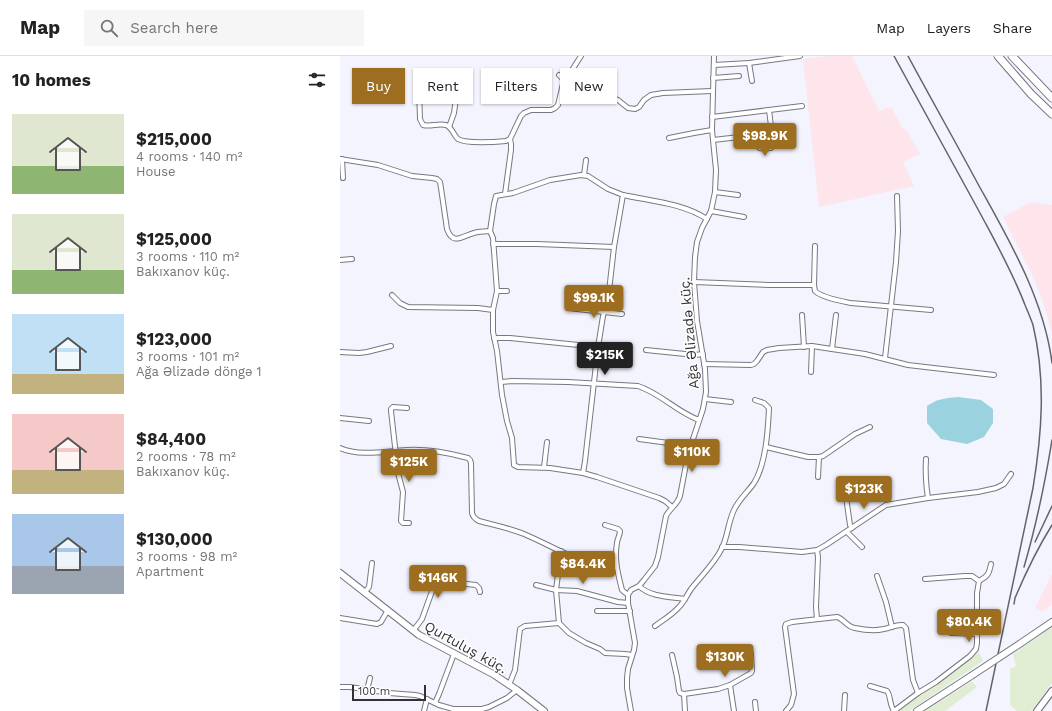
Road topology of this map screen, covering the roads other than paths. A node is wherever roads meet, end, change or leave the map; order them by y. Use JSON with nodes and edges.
{"nodes":[{"id":1,"x":582,"y":56,"type":"edge"},
{"id":2,"x":714,"y":56,"type":"edge"},
{"id":3,"x":800,"y":56,"type":"edge"},
{"id":4,"x":998,"y":56,"type":"edge"},
{"id":5,"x":1012,"y":56,"type":"edge"},
{"id":6,"x":749,"y":63,"type":"junction"},
{"id":7,"x":714,"y":65,"type":"junction"},
{"id":8,"x":574,"y":68,"type":"edge"},
{"id":9,"x":739,"y":76,"type":"dead end"},
{"id":10,"x":713,"y":78,"type":"junction"},
{"id":11,"x":752,"y":81,"type":"dead end"},
{"id":12,"x":712,"y":91,"type":"junction"},
{"id":13,"x":560,"y":94,"type":"edge"},
{"id":14,"x":1052,"y":98,"type":"edge"},
{"id":15,"x":617,"y":100,"type":"edge"},
{"id":16,"x":419,"y":104,"type":"edge"},
{"id":17,"x":455,"y":104,"type":"edge"},
{"id":18,"x":802,"y":106,"type":"dead end"},
{"id":19,"x":769,"y":110,"type":"junction"},
{"id":20,"x":1052,"y":114,"type":"edge"},
{"id":21,"x":712,"y":117,"type":"junction"},
{"id":22,"x":449,"y":127,"type":"junction"},
{"id":23,"x":712,"y":130,"type":"junction"},
{"id":24,"x":669,"y":138,"type":"dead end"},
{"id":25,"x":510,"y":139,"type":"junction"},
{"id":26,"x":713,"y":140,"type":"junction"},
{"id":27,"x":341,"y":159,"type":"edge"},
{"id":28,"x":586,"y":160,"type":"dead end"},
{"id":29,"x":584,"y":175,"type":"junction"},
{"id":30,"x":343,"y":178,"type":"dead end"},
{"id":31,"x":715,"y":192,"type":"junction"},
{"id":32,"x":505,"y":194,"type":"junction"},
{"id":33,"x":623,"y":195,"type":"junction"},
{"id":34,"x":738,"y":196,"type":"dead end"},
{"id":35,"x":897,"y":196,"type":"dead end"},
{"id":36,"x":712,"y":211,"type":"junction"},
{"id":37,"x":744,"y":217,"type":"dead end"},
{"id":38,"x":707,"y":219,"type":"junction"},
{"id":39,"x":490,"y":229,"type":"junction"},
{"id":40,"x":493,"y":244,"type":"junction"},
{"id":41,"x":814,"y":246,"type":"dead end"},
{"id":42,"x":614,"y":247,"type":"junction"},
{"id":43,"x":352,"y":259,"type":"dead end"},
{"id":44,"x":340,"y":260,"type":"edge"},
{"id":45,"x":694,"y":282,"type":"junction"},
{"id":46,"x":814,"y":285,"type":"junction"},
{"id":47,"x":507,"y":290,"type":"dead end"},
{"id":48,"x":497,"y":291,"type":"junction"},
{"id":49,"x":392,"y":295,"type":"dead end"},
{"id":50,"x":891,"y":307,"type":"junction"},
{"id":51,"x":568,"y":308,"type":"dead end"},
{"id":52,"x":493,"y":310,"type":"junction"},
{"id":53,"x":931,"y":310,"type":"dead end"},
{"id":54,"x":604,"y":311,"type":"junction"},
{"id":55,"x":622,"y":314,"type":"dead end"},
{"id":56,"x":802,"y":315,"type":"dead end"},
{"id":57,"x":836,"y":315,"type":"dead end"},
{"id":58,"x":494,"y":338,"type":"junction"},
{"id":59,"x":391,"y":346,"type":"dead end"},
{"id":60,"x":812,"y":346,"type":"junction"},
{"id":61,"x":598,"y":347,"type":"junction"},
{"id":62,"x":804,"y":347,"type":"junction"},
{"id":63,"x":646,"y":350,"type":"dead end"},
{"id":64,"x":832,"y":350,"type":"junction"},
{"id":65,"x":340,"y":352,"type":"edge"},
{"id":66,"x":703,"y":354,"type":"junction"},
{"id":67,"x":885,"y":358,"type":"junction"},
{"id":68,"x":704,"y":364,"type":"junction"},
{"id":69,"x":811,"y":372,"type":"dead end"},
{"id":70,"x":994,"y":375,"type":"dead end"},
{"id":71,"x":500,"y":382,"type":"junction"},
{"id":72,"x":594,"y":384,"type":"junction"},
{"id":73,"x":705,"y":399,"type":"junction"},
{"id":74,"x":755,"y":400,"type":"dead end"},
{"id":75,"x":731,"y":402,"type":"dead end"},
{"id":76,"x":407,"y":408,"type":"dead end"},
{"id":77,"x":340,"y":418,"type":"edge"},
{"id":78,"x":699,"y":420,"type":"junction"},
{"id":79,"x":369,"y":421,"type":"dead end"},
{"id":80,"x":870,"y":427,"type":"dead end"},
{"id":81,"x":639,"y":439,"type":"dead end"},
{"id":82,"x":547,"y":442,"type":"dead end"},
{"id":83,"x":766,"y":447,"type":"junction"},
{"id":84,"x":340,"y":448,"type":"edge"},
{"id":85,"x":689,"y":448,"type":"junction"},
{"id":86,"x":395,"y":451,"type":"junction"},
{"id":87,"x":819,"y":458,"type":"junction"},
{"id":88,"x":926,"y":459,"type":"dead end"},
{"id":89,"x":544,"y":468,"type":"junction"},
{"id":90,"x":583,"y":473,"type":"junction"},
{"id":91,"x":1011,"y":474,"type":"dead end"},
{"id":92,"x":818,"y":477,"type":"dead end"},
{"id":93,"x":845,"y":490,"type":"dead end"},
{"id":94,"x":928,"y":498,"type":"junction"},
{"id":95,"x":672,"y":507,"type":"junction"},
{"id":96,"x":409,"y":523,"type":"dead end"},
{"id":97,"x":605,"y":525,"type":"dead end"},
{"id":98,"x":852,"y":528,"type":"junction"},
{"id":99,"x":847,"y":532,"type":"junction"},
{"id":100,"x":722,"y":547,"type":"junction"},
{"id":101,"x":862,"y":548,"type":"dead end"},
{"id":102,"x":817,"y":550,"type":"junction"},
{"id":103,"x":561,"y":551,"type":"junction"},
{"id":104,"x":372,"y":564,"type":"dead end"},
{"id":105,"x":991,"y":564,"type":"dead end"},
{"id":106,"x":616,"y":567,"type":"junction"},
{"id":107,"x":340,"y":573,"type":"edge"},
{"id":108,"x":877,"y":576,"type":"dead end"},
{"id":109,"x":925,"y":580,"type":"dead end"},
{"id":110,"x":979,"y":581,"type":"junction"},
{"id":111,"x":536,"y":585,"type":"dead end"},
{"id":112,"x":639,"y":586,"type":"junction"},
{"id":113,"x":556,"y":590,"type":"junction"},
{"id":114,"x":366,"y":592,"type":"junction"},
{"id":115,"x":480,"y":592,"type":"dead end"},
{"id":116,"x":628,"y":595,"type":"junction"},
{"id":117,"x":685,"y":599,"type":"junction"},
{"id":118,"x":628,"y":602,"type":"junction"},
{"id":119,"x":388,"y":610,"type":"junction"},
{"id":120,"x":597,"y":610,"type":"dead end"},
{"id":121,"x":630,"y":611,"type":"junction"},
{"id":122,"x":340,"y":618,"type":"edge"},
{"id":123,"x":817,"y":619,"type":"junction"},
{"id":124,"x":560,"y":622,"type":"junction"},
{"id":125,"x":1052,"y":622,"type":"edge"},
{"id":126,"x":655,"y":626,"type":"dead end"},
{"id":127,"x":892,"y":627,"type":"junction"},
{"id":128,"x":413,"y":630,"type":"junction"},
{"id":129,"x":951,"y":633,"type":"dead end"},
{"id":130,"x":977,"y":634,"type":"junction"},
{"id":131,"x":745,"y":650,"type":"dead end"},
{"id":132,"x":454,"y":654,"type":"junction"},
{"id":133,"x":632,"y":655,"type":"junction"},
{"id":134,"x":672,"y":655,"type":"dead end"},
{"id":135,"x":370,"y":678,"type":"dead end"},
{"id":136,"x":509,"y":685,"type":"junction"},
{"id":137,"x":730,"y":685,"type":"junction"},
{"id":138,"x":870,"y":686,"type":"dead end"},
{"id":139,"x":340,"y":687,"type":"edge"},
{"id":140,"x":367,"y":690,"type":"junction"},
{"id":141,"x":517,"y":690,"type":"junction"},
{"id":142,"x":1052,"y":691,"type":"edge"},
{"id":143,"x":918,"y":693,"type":"junction"},
{"id":144,"x":684,"y":694,"type":"junction"},
{"id":145,"x":845,"y":695,"type":"dead end"},
{"id":146,"x":427,"y":699,"type":"junction"},
{"id":147,"x":755,"y":702,"type":"dead end"},
{"id":148,"x":434,"y":703,"type":"junction"},
{"id":149,"x":453,"y":710,"type":"edge"},
{"id":150,"x":424,"y":711,"type":"edge"},
{"id":151,"x":544,"y":711,"type":"edge"},
{"id":152,"x":631,"y":711,"type":"edge"},
{"id":153,"x":685,"y":711,"type":"edge"},
{"id":154,"x":734,"y":711,"type":"edge"},
{"id":155,"x":756,"y":711,"type":"edge"},
{"id":156,"x":786,"y":711,"type":"edge"},
{"id":157,"x":844,"y":711,"type":"edge"},
{"id":158,"x":894,"y":711,"type":"edge"},
{"id":159,"x":917,"y":711,"type":"edge"},
{"id":160,"x":1037,"y":711,"type":"edge"}],
"edges":[{"from":1,"to":8,"type":"street"},
{"from":2,"to":7,"type":"street"},
{"from":3,"to":6,"type":"street"},
{"from":4,"to":20,"type":"highway"},
{"from":5,"to":14,"type":"highway"},
{"from":6,"to":7,"type":"street"},
{"from":6,"to":11,"type":"street"},
{"from":7,"to":10,"type":"street"},
{"from":9,"to":10,"type":"street"},
{"from":10,"to":12,"type":"street"},
{"from":12,"to":15,"type":"street"},
{"from":12,"to":21,"type":"street"},
{"from":13,"to":25,"type":"street"},
{"from":16,"to":22,"type":"street"},
{"from":17,"to":22,"type":"street"},
{"from":18,"to":19,"type":"street"},
{"from":19,"to":21,"type":"street"},
{"from":19,"to":26,"type":"street"},
{"from":21,"to":23,"type":"street"},
{"from":22,"to":25,"type":"street"},
{"from":23,"to":24,"type":"street"},
{"from":23,"to":26,"type":"street"},
{"from":25,"to":32,"type":"street"},
{"from":26,"to":31,"type":"street"},
{"from":27,"to":30,"type":"street"},
{"from":27,"to":39,"type":"street"},
{"from":28,"to":29,"type":"street"},
{"from":29,"to":32,"type":"street"},
{"from":29,"to":33,"type":"street"},
{"from":31,"to":34,"type":"street"},
{"from":31,"to":36,"type":"street"},
{"from":32,"to":39,"type":"street"},
{"from":33,"to":38,"type":"street"},
{"from":33,"to":42,"type":"street"},
{"from":35,"to":50,"type":"street"},
{"from":36,"to":37,"type":"street"},
{"from":36,"to":38,"type":"street","name":"Ağa Əlizadə küç."},
{"from":38,"to":45,"type":"street","name":"Ağa Əlizadə küç."},
{"from":39,"to":40,"type":"street"},
{"from":40,"to":42,"type":"street"},
{"from":40,"to":48,"type":"street"},
{"from":41,"to":46,"type":"street"},
{"from":42,"to":54,"type":"street"},
{"from":43,"to":44,"type":"street"},
{"from":45,"to":46,"type":"street"},
{"from":45,"to":66,"type":"street","name":"Ağa Əlizadə küç."},
{"from":46,"to":50,"type":"street"},
{"from":47,"to":48,"type":"street"},
{"from":48,"to":52,"type":"street"},
{"from":49,"to":52,"type":"street"},
{"from":50,"to":53,"type":"street"},
{"from":50,"to":67,"type":"street"},
{"from":51,"to":54,"type":"street"},
{"from":52,"to":58,"type":"street"},
{"from":54,"to":55,"type":"street"},
{"from":54,"to":61,"type":"street"},
{"from":56,"to":62,"type":"street"},
{"from":57,"to":64,"type":"street"},
{"from":58,"to":61,"type":"street"},
{"from":58,"to":71,"type":"street"},
{"from":59,"to":65,"type":"street"},
{"from":60,"to":62,"type":"street"},
{"from":60,"to":64,"type":"street"},
{"from":60,"to":69,"type":"street"},
{"from":61,"to":72,"type":"street"},
{"from":62,"to":68,"type":"street"},
{"from":63,"to":66,"type":"street"},
{"from":64,"to":67,"type":"street"},
{"from":66,"to":68,"type":"street","name":"Ağa Əlizadə küç."},
{"from":67,"to":70,"type":"street"},
{"from":68,"to":73,"type":"street","name":"Ağa Əlizadə küç."},
{"from":71,"to":72,"type":"street"},
{"from":71,"to":89,"type":"street"},
{"from":72,"to":78,"type":"street"},
{"from":72,"to":90,"type":"street"},
{"from":73,"to":75,"type":"street"},
{"from":73,"to":78,"type":"street","name":"Ağa Əlizadə küç."},
{"from":74,"to":83,"type":"street"},
{"from":76,"to":86,"type":"street"},
{"from":77,"to":79,"type":"street"},
{"from":78,"to":85,"type":"street","name":"Ağa Əlizadə küç."},
{"from":80,"to":87,"type":"street"},
{"from":81,"to":85,"type":"street"},
{"from":82,"to":89,"type":"street"},
{"from":83,"to":87,"type":"street"},
{"from":83,"to":100,"type":"street"},
{"from":84,"to":86,"type":"street"},
{"from":85,"to":95,"type":"street","name":"Ağa Əlizadə küç."},
{"from":86,"to":96,"type":"street"},
{"from":86,"to":103,"type":"street"},
{"from":87,"to":92,"type":"street"},
{"from":88,"to":94,"type":"street"},
{"from":89,"to":90,"type":"street"},
{"from":90,"to":95,"type":"street"},
{"from":91,"to":94,"type":"street"},
{"from":93,"to":98,"type":"street"},
{"from":94,"to":98,"type":"street"},
{"from":95,"to":112,"type":"street","name":"Ağa Əlizadə küç."},
{"from":97,"to":106,"type":"street"},
{"from":98,"to":99,"type":"street"},
{"from":99,"to":101,"type":"street"},
{"from":99,"to":102,"type":"street"},
{"from":100,"to":102,"type":"street"},
{"from":100,"to":117,"type":"street"},
{"from":102,"to":123,"type":"street"},
{"from":103,"to":106,"type":"street"},
{"from":103,"to":113,"type":"street"},
{"from":104,"to":114,"type":"street"},
{"from":105,"to":110,"type":"street"},
{"from":106,"to":116,"type":"street"},
{"from":107,"to":114,"type":"main road","name":"Qurtuluş küç."},
{"from":108,"to":127,"type":"street"},
{"from":109,"to":110,"type":"street"},
{"from":110,"to":130,"type":"street"},
{"from":111,"to":113,"type":"street"},
{"from":112,"to":116,"type":"street","name":"Ağa Əlizadə küç."},
{"from":112,"to":117,"type":"street"},
{"from":113,"to":118,"type":"street"},
{"from":113,"to":124,"type":"street"},
{"from":114,"to":119,"type":"main road","name":"Qurtuluş küç."},
{"from":115,"to":128,"type":"street"},
{"from":116,"to":118,"type":"street"},
{"from":117,"to":126,"type":"street"},
{"from":118,"to":121,"type":"street"},
{"from":119,"to":122,"type":"street"},
{"from":119,"to":128,"type":"main road","name":"Qurtuluş küç."},
{"from":120,"to":121,"type":"street"},
{"from":121,"to":133,"type":"street"},
{"from":123,"to":127,"type":"street"},
{"from":123,"to":156,"type":"street"},
{"from":124,"to":133,"type":"street"},
{"from":124,"to":136,"type":"street"},
{"from":125,"to":159,"type":"main road","bridge":true},
{"from":127,"to":143,"type":"street"},
{"from":128,"to":132,"type":"main road","name":"Qurtuluş küç."},
{"from":129,"to":130,"type":"street"},
{"from":130,"to":143,"type":"street"},
{"from":131,"to":137,"type":"street"},
{"from":132,"to":136,"type":"main road","name":"Qurtuluş küç."},
{"from":132,"to":148,"type":"street"},
{"from":133,"to":152,"type":"street"},
{"from":134,"to":144,"type":"street"},
{"from":135,"to":140,"type":"street"},
{"from":136,"to":141,"type":"main road","name":"Qurtuluş küç."},
{"from":137,"to":144,"type":"street"},
{"from":137,"to":154,"type":"street"},
{"from":138,"to":158,"type":"street"},
{"from":139,"to":140,"type":"street"},
{"from":140,"to":146,"type":"street"},
{"from":141,"to":149,"type":"street"},
{"from":141,"to":151,"type":"main road","name":"Qurtuluş küç."},
{"from":142,"to":160,"type":"main road"},
{"from":143,"to":158,"type":"street"},
{"from":144,"to":153,"type":"street"},
{"from":145,"to":157,"type":"street"},
{"from":146,"to":148,"type":"street"},
{"from":146,"to":150,"type":"street"},
{"from":147,"to":155,"type":"street"},
{"from":148,"to":149,"type":"street"}]}
